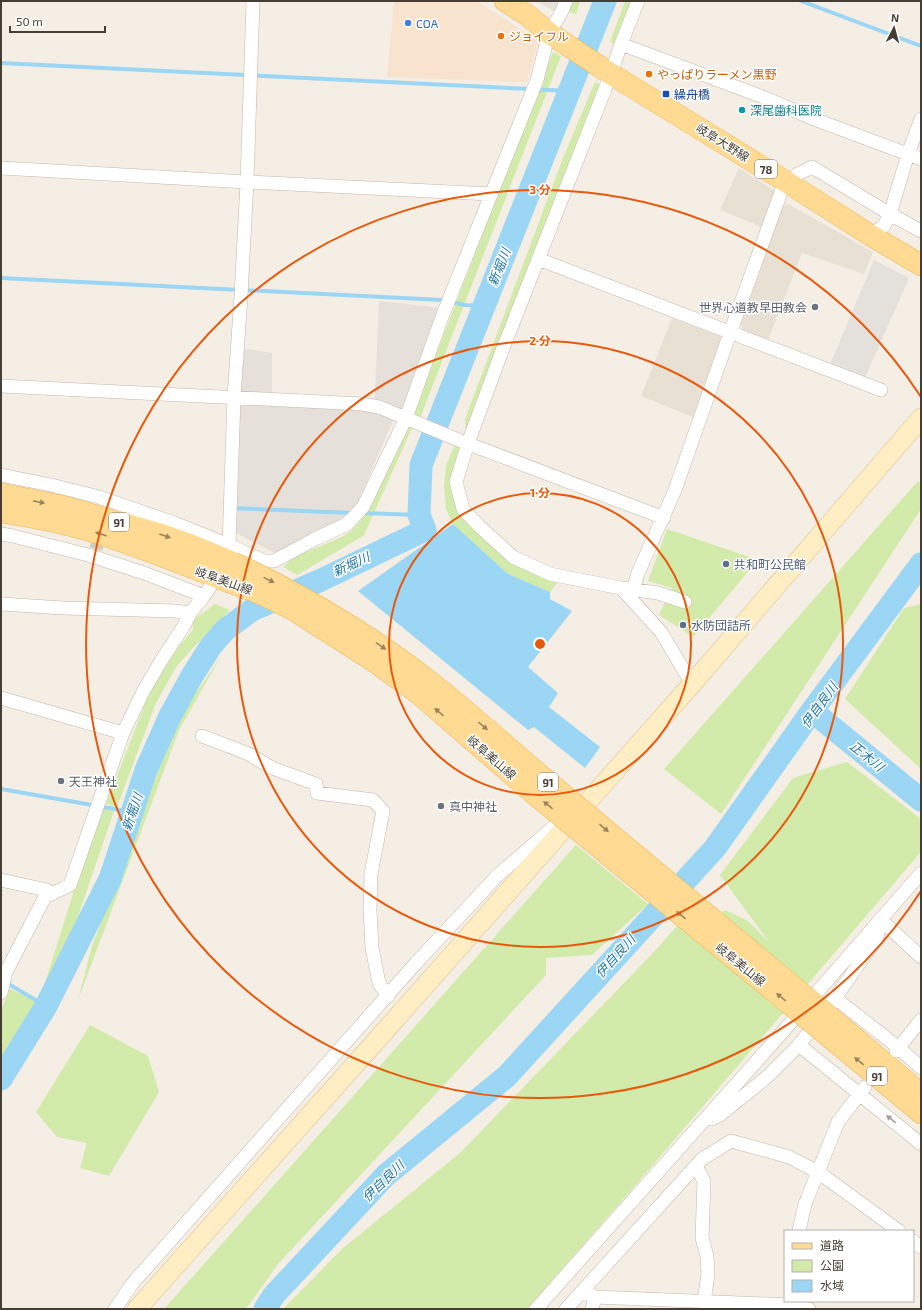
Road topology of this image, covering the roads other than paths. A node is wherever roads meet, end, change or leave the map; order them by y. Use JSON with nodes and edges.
{"nodes":[{"id":1,"x":252,"y":1,"type":"edge"},
{"id":2,"x":505,"y":1,"type":"edge"},
{"id":3,"x":566,"y":1,"type":"edge"},
{"id":4,"x":638,"y":1,"type":"edge"},
{"id":5,"x":554,"y":31,"type":"junction"},
{"id":6,"x":616,"y":60,"type":"junction"},
{"id":7,"x":921,"y":119,"type":"edge"},
{"id":8,"x":908,"y":154,"type":"junction"},
{"id":9,"x":921,"y":159,"type":"edge"},
{"id":10,"x":1,"y":168,"type":"edge"},
{"id":11,"x":791,"y":178,"type":"junction"},
{"id":12,"x":246,"y":182,"type":"junction"},
{"id":13,"x":492,"y":194,"type":"junction"},
{"id":14,"x":881,"y":225,"type":"junction"},
{"id":15,"x":921,"y":231,"type":"edge"},
{"id":16,"x":921,"y":249,"type":"edge"},
{"id":17,"x":538,"y":259,"type":"junction"},
{"id":18,"x":921,"y":265,"type":"edge"},
{"id":19,"x":730,"y":333,"type":"junction"},
{"id":20,"x":1,"y":386,"type":"edge"},
{"id":21,"x":881,"y":390,"type":"dead end"},
{"id":22,"x":234,"y":397,"type":"junction"},
{"id":23,"x":921,"y":418,"type":"edge"},
{"id":24,"x":409,"y":419,"type":"junction"},
{"id":25,"x":465,"y":442,"type":"junction"},
{"id":26,"x":1,"y":475,"type":"edge"},
{"id":27,"x":1,"y":494,"type":"edge"},
{"id":28,"x":1,"y":512,"type":"edge"},
{"id":29,"x":664,"y":518,"type":"junction"},
{"id":30,"x":1,"y":534,"type":"edge"},
{"id":31,"x":222,"y":570,"type":"junction"},
{"id":32,"x":627,"y":589,"type":"junction"},
{"id":33,"x":685,"y":602,"type":"dead end"},
{"id":34,"x":1,"y":604,"type":"edge"},
{"id":35,"x":190,"y":613,"type":"junction"},
{"id":36,"x":692,"y":684,"type":"junction"},
{"id":37,"x":1,"y":698,"type":"edge"},
{"id":38,"x":123,"y":733,"type":"junction"},
{"id":39,"x":202,"y":736,"type":"dead end"},
{"id":40,"x":557,"y":824,"type":"dead end"},
{"id":41,"x":921,"y":873,"type":"edge"},
{"id":42,"x":1,"y":880,"type":"edge"},
{"id":43,"x":52,"y":894,"type":"junction"},
{"id":44,"x":880,"y":920,"type":"junction"},
{"id":45,"x":921,"y":957,"type":"edge"},
{"id":46,"x":4,"y":968,"type":"edge"},
{"id":47,"x":1,"y":993,"type":"edge"},
{"id":48,"x":388,"y":996,"type":"junction"},
{"id":49,"x":835,"y":998,"type":"junction"},
{"id":50,"x":921,"y":1020,"type":"edge"},
{"id":51,"x":838,"y":1034,"type":"junction"},
{"id":52,"x":799,"y":1045,"type":"junction"},
{"id":53,"x":897,"y":1049,"type":"junction"},
{"id":54,"x":921,"y":1068,"type":"edge"},
{"id":55,"x":862,"y":1090,"type":"junction"},
{"id":56,"x":921,"y":1094,"type":"edge"},
{"id":57,"x":921,"y":1113,"type":"edge"},
{"id":58,"x":698,"y":1127,"type":"junction"},
{"id":59,"x":921,"y":1144,"type":"edge"},
{"id":60,"x":696,"y":1166,"type":"junction"},
{"id":61,"x":818,"y":1172,"type":"junction"},
{"id":62,"x":799,"y":1230,"type":"edge"},
{"id":63,"x":899,"y":1230,"type":"edge"},
{"id":64,"x":582,"y":1291,"type":"junction"},
{"id":65,"x":704,"y":1302,"type":"junction"},
{"id":66,"x":594,"y":1303,"type":"edge"},
{"id":67,"x":791,"y":1303,"type":"edge"},
{"id":68,"x":681,"y":1305,"type":"edge"},
{"id":69,"x":116,"y":1309,"type":"edge"},
{"id":70,"x":136,"y":1309,"type":"edge"},
{"id":71,"x":536,"y":1309,"type":"edge"},
{"id":72,"x":566,"y":1309,"type":"edge"},
{"id":73,"x":809,"y":1309,"type":"edge"}],
"edges":[{"from":1,"to":12,"type":"street"},
{"from":2,"to":5,"type":"main road","name":"岐阜大野線","number":"78"},
{"from":3,"to":5,"type":"street"},
{"from":4,"to":6,"type":"street"},
{"from":5,"to":6,"type":"main road","name":"岐阜大野線","number":"78"},
{"from":5,"to":13,"type":"street"},
{"from":6,"to":8,"type":"street"},
{"from":6,"to":11,"type":"main road","name":"岐阜大野線","number":"78"},
{"from":6,"to":17,"type":"street"},
{"from":7,"to":8,"type":"street"},
{"from":8,"to":9,"type":"street"},
{"from":8,"to":14,"type":"street"},
{"from":10,"to":12,"type":"street"},
{"from":11,"to":14,"type":"main road","name":"岐阜大野線","number":"78"},
{"from":11,"to":14,"type":"street"},
{"from":11,"to":19,"type":"street"},
{"from":12,"to":13,"type":"street"},
{"from":12,"to":22,"type":"street"},
{"from":13,"to":24,"type":"street"},
{"from":14,"to":15,"type":"street"},
{"from":14,"to":16,"type":"main road","name":"岐阜大野線","number":"78"},
{"from":14,"to":18,"type":"main road","name":"岐阜大野線","number":"78"},
{"from":17,"to":19,"type":"street"},
{"from":17,"to":25,"type":"street"},
{"from":19,"to":21,"type":"street"},
{"from":19,"to":29,"type":"street"},
{"from":20,"to":22,"type":"street"},
{"from":22,"to":24,"type":"street"},
{"from":22,"to":31,"type":"street"},
{"from":23,"to":36,"type":"street"},
{"from":24,"to":25,"type":"street"},
{"from":24,"to":31,"type":"street"},
{"from":25,"to":29,"type":"street"},
{"from":25,"to":32,"type":"street"},
{"from":26,"to":31,"type":"street"},
{"from":27,"to":31,"type":"main road","name":"岐阜美山線","number":"91","one_way":true},
{"from":31,"to":28,"type":"main road","name":"岐阜美山線","number":"91","one_way":true},
{"from":29,"to":32,"type":"street"},
{"from":30,"to":31,"type":"street"},
{"from":31,"to":35,"type":"street"},
{"from":31,"to":51,"type":"main road","name":"岐阜美山線","number":"91","bridge":true},
{"from":32,"to":33,"type":"street"},
{"from":32,"to":36,"type":"street"},
{"from":34,"to":35,"type":"street"},
{"from":35,"to":38,"type":"street"},
{"from":36,"to":70,"type":"street"},
{"from":37,"to":38,"type":"street"},
{"from":38,"to":43,"type":"street"},
{"from":39,"to":48,"type":"street"},
{"from":40,"to":48,"type":"street"},
{"from":41,"to":44,"type":"street"},
{"from":42,"to":43,"type":"street"},
{"from":43,"to":46,"type":"street"},
{"from":44,"to":45,"type":"street"},
{"from":44,"to":49,"type":"street"},
{"from":44,"to":58,"type":"street"},
{"from":46,"to":47,"type":"street"},
{"from":48,"to":69,"type":"street"},
{"from":49,"to":52,"type":"street"},
{"from":49,"to":53,"type":"street"},
{"from":50,"to":53,"type":"street"},
{"from":51,"to":56,"type":"main road","name":"岐阜美山線","number":"91"},
{"from":57,"to":51,"type":"main road","name":"岐阜美山線","number":"91","one_way":true},
{"from":52,"to":55,"type":"street"},
{"from":52,"to":58,"type":"street"},
{"from":53,"to":54,"type":"street"},
{"from":59,"to":55,"type":"street","one_way":true},
{"from":55,"to":61,"type":"street"},
{"from":58,"to":71,"type":"street"},
{"from":60,"to":61,"type":"street"},
{"from":60,"to":64,"type":"street"},
{"from":60,"to":65,"type":"street"},
{"from":61,"to":62,"type":"street"},
{"from":61,"to":63,"type":"street"},
{"from":64,"to":66,"type":"street"},
{"from":64,"to":72,"type":"street"},
{"from":65,"to":67,"type":"street"},
{"from":65,"to":68,"type":"street"},
{"from":66,"to":68,"type":"street"},
{"from":67,"to":73,"type":"street"}]}
